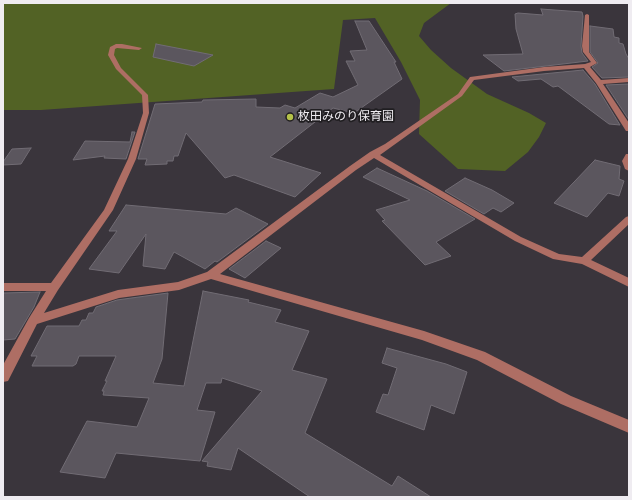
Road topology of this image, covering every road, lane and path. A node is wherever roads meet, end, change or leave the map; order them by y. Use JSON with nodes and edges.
{"nodes":[{"id":1,"x":587,"y":16,"type":"dead end"},
{"id":2,"x":138,"y":48,"type":"dead end"},
{"id":3,"x":586,"y":66,"type":"junction"},
{"id":4,"x":629,"y":80,"type":"edge"},
{"id":5,"x":599,"y":82,"type":"junction"},
{"id":6,"x":629,"y":128,"type":"edge"},
{"id":7,"x":373,"y":154,"type":"junction"},
{"id":8,"x":629,"y":156,"type":"edge"},
{"id":9,"x":629,"y":169,"type":"edge"},
{"id":10,"x":629,"y":219,"type":"edge"},
{"id":11,"x":584,"y":261,"type":"junction"},
{"id":12,"x":211,"y":275,"type":"junction"},
{"id":13,"x":629,"y":282,"type":"edge"},
{"id":14,"x":3,"y":287,"type":"edge"},
{"id":15,"x":54,"y":287,"type":"junction"},
{"id":16,"x":33,"y":321,"type":"junction"},
{"id":17,"x":3,"y":377,"type":"edge"},
{"id":18,"x":629,"y":427,"type":"edge"}],
"edges":[{"from":1,"to":3,"type":"street"},
{"from":2,"to":15,"type":"street"},
{"from":3,"to":5,"type":"street"},
{"from":3,"to":7,"type":"street"},
{"from":4,"to":5,"type":"street"},
{"from":5,"to":6,"type":"street"},
{"from":7,"to":11,"type":"street"},
{"from":7,"to":12,"type":"street"},
{"from":8,"to":9,"type":"street"},
{"from":10,"to":11,"type":"street"},
{"from":11,"to":13,"type":"street"},
{"from":12,"to":16,"type":"street"},
{"from":12,"to":18,"type":"street"},
{"from":14,"to":15,"type":"street"},
{"from":15,"to":16,"type":"street"},
{"from":16,"to":17,"type":"street"}]}
